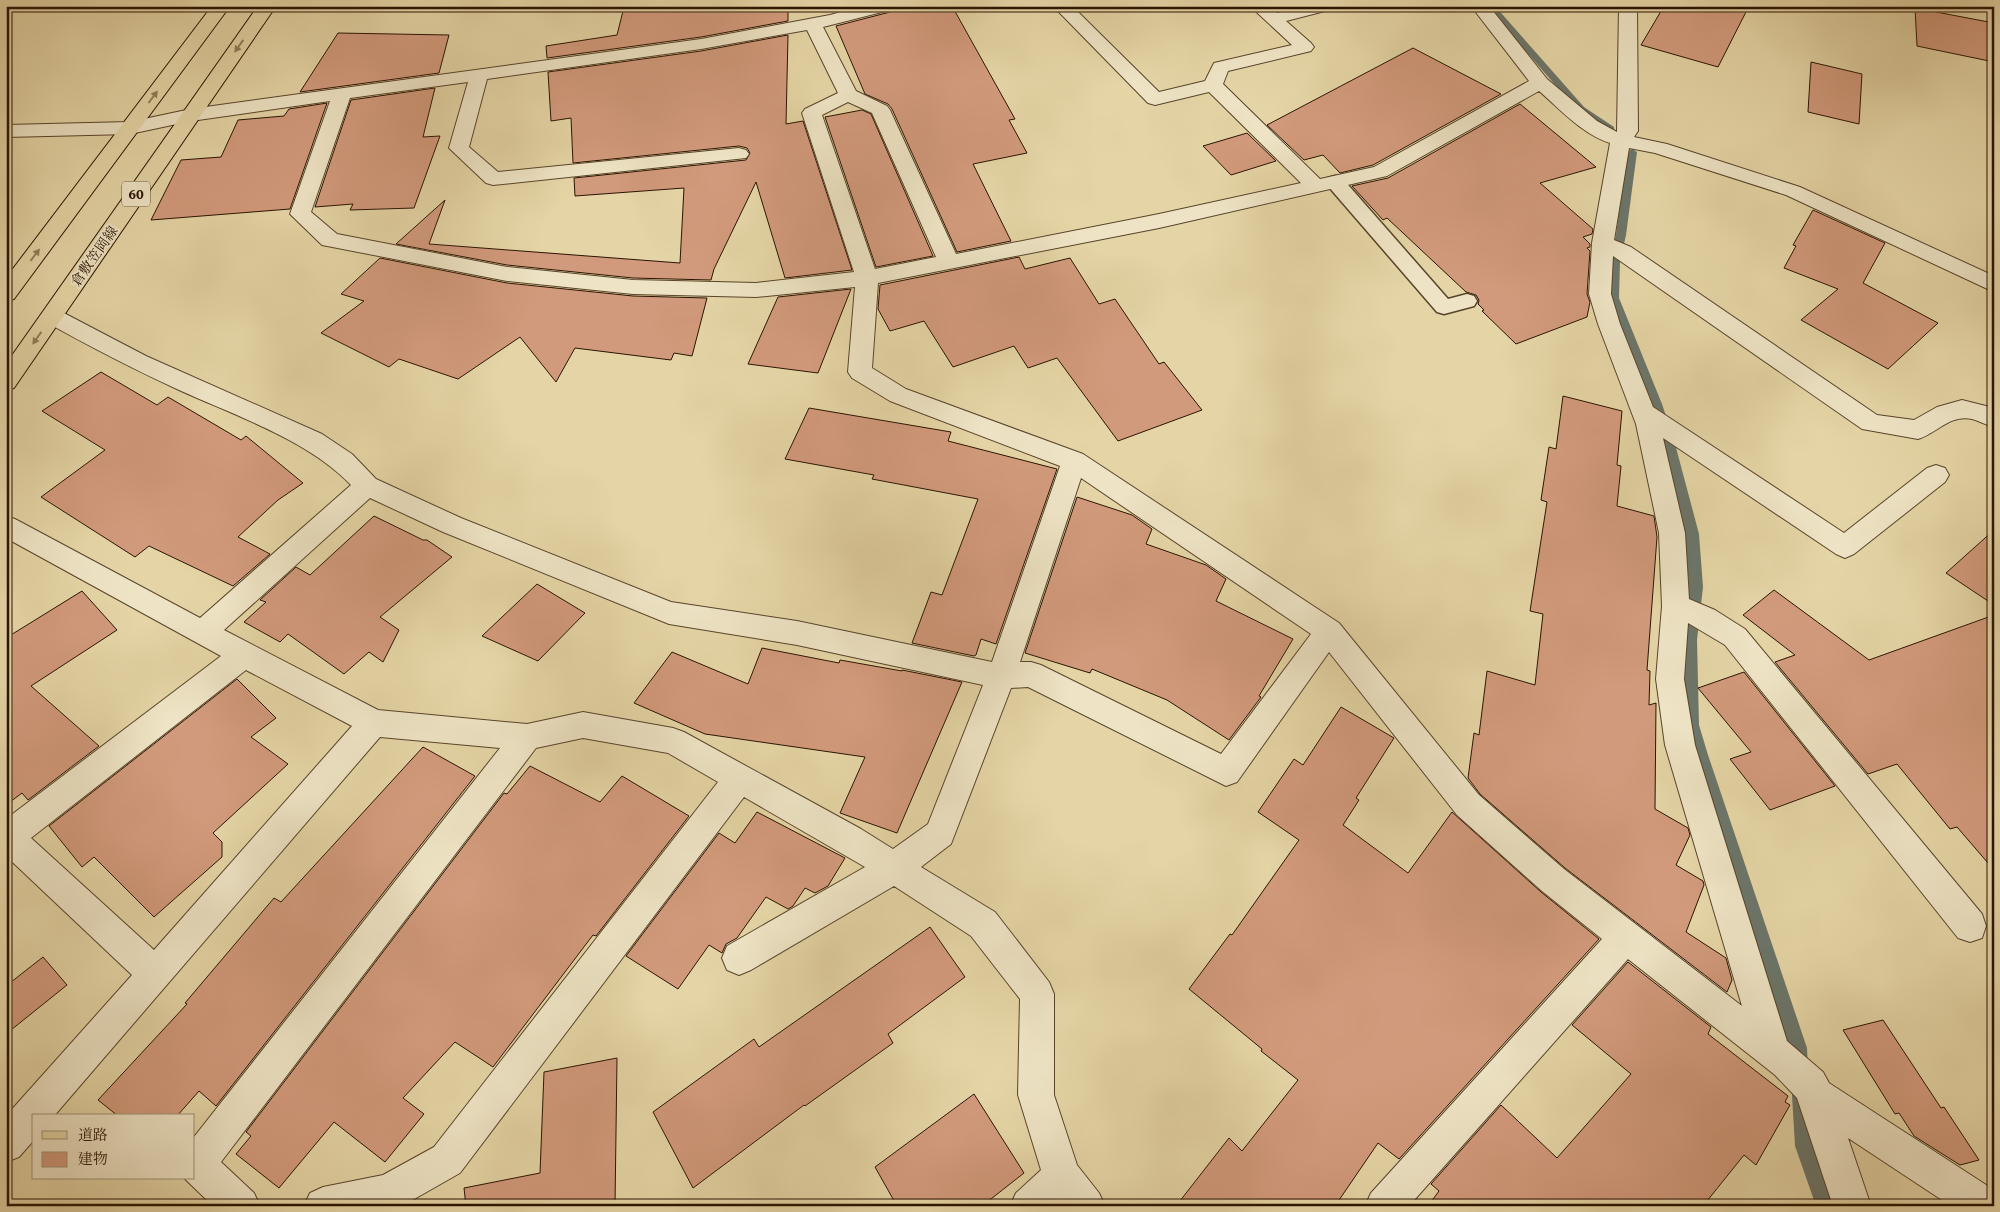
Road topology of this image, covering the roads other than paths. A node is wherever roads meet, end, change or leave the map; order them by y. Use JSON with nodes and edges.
{"nodes":[{"id":1,"x":220,"y":6,"type":"edge"},
{"id":2,"x":267,"y":6,"type":"edge"},
{"id":3,"x":884,"y":6,"type":"edge"},
{"id":4,"x":1062,"y":6,"type":"edge"},
{"id":5,"x":1259,"y":6,"type":"edge"},
{"id":6,"x":1323,"y":6,"type":"edge"},
{"id":7,"x":1480,"y":6,"type":"edge"},
{"id":8,"x":1628,"y":6,"type":"edge"},
{"id":9,"x":1274,"y":19,"type":"junction"},
{"id":10,"x":812,"y":23,"type":"junction"},
{"id":11,"x":479,"y":76,"type":"junction"},
{"id":12,"x":1540,"y":83,"type":"junction"},
{"id":13,"x":1213,"y":85,"type":"junction"},
{"id":14,"x":342,"y":95,"type":"junction"},
{"id":15,"x":848,"y":95,"type":"junction"},
{"id":16,"x":191,"y":115,"type":"junction"},
{"id":17,"x":130,"y":128,"type":"junction"},
{"id":18,"x":6,"y":131,"type":"edge"},
{"id":19,"x":1621,"y":140,"type":"junction"},
{"id":20,"x":738,"y":154,"type":"dead end"},
{"id":21,"x":1325,"y":184,"type":"junction"},
{"id":22,"x":1613,"y":247,"type":"junction"},
{"id":23,"x":949,"y":262,"type":"junction"},
{"id":24,"x":867,"y":278,"type":"junction"},
{"id":25,"x":1994,"y":285,"type":"edge"},
{"id":26,"x":6,"y":294,"type":"edge"},
{"id":27,"x":1467,"y":301,"type":"dead end"},
{"id":28,"x":52,"y":316,"type":"junction"},
{"id":29,"x":6,"y":382,"type":"edge"},
{"id":30,"x":1645,"y":413,"type":"junction"},
{"id":31,"x":1994,"y":418,"type":"edge"},
{"id":32,"x":1074,"y":461,"type":"junction"},
{"id":33,"x":1936,"y":476,"type":"dead end"},
{"id":34,"x":367,"y":486,"type":"junction"},
{"id":35,"x":6,"y":526,"type":"edge"},
{"id":36,"x":1690,"y":612,"type":"junction"},
{"id":37,"x":1329,"y":631,"type":"junction"},
{"id":38,"x":203,"y":632,"type":"junction"},
{"id":39,"x":244,"y":655,"type":"junction"},
{"id":40,"x":1001,"y":676,"type":"junction"},
{"id":41,"x":374,"y":723,"type":"junction"},
{"id":42,"x":527,"y":737,"type":"junction"},
{"id":43,"x":739,"y":779,"type":"junction"},
{"id":44,"x":894,"y":868,"type":"junction"},
{"id":45,"x":1970,"y":926,"type":"dead end"},
{"id":46,"x":1626,"y":937,"type":"junction"},
{"id":47,"x":739,"y":958,"type":"dead end"},
{"id":48,"x":155,"y":974,"type":"junction"},
{"id":49,"x":1796,"y":1074,"type":"junction"},
{"id":50,"x":32,"y":1114,"type":"edge"},
{"id":51,"x":32,"y":1114,"type":"edge"},
{"id":52,"x":6,"y":1144,"type":"edge"},
{"id":53,"x":1062,"y":1176,"type":"junction"},
{"id":54,"x":241,"y":1206,"type":"edge"},
{"id":55,"x":323,"y":1206,"type":"edge"},
{"id":56,"x":1029,"y":1206,"type":"edge"},
{"id":57,"x":1086,"y":1206,"type":"edge"},
{"id":58,"x":1384,"y":1206,"type":"edge"},
{"id":59,"x":1852,"y":1206,"type":"edge"},
{"id":60,"x":1986,"y":1206,"type":"edge"}],
"edges":[{"from":17,"to":1,"type":"main road","one_way":true},
{"from":2,"to":16,"type":"main road","name":"倉敷笠岡線","number":"60","one_way":true},
{"from":3,"to":10,"type":"street"},
{"from":4,"to":13,"type":"street"},
{"from":5,"to":9,"type":"street"},
{"from":6,"to":9,"type":"street"},
{"from":7,"to":12,"type":"street"},
{"from":8,"to":19,"type":"street"},
{"from":9,"to":13,"type":"street"},
{"from":10,"to":11,"type":"street"},
{"from":10,"to":15,"type":"street"},
{"from":11,"to":14,"type":"street"},
{"from":11,"to":20,"type":"street"},
{"from":12,"to":19,"type":"street"},
{"from":12,"to":21,"type":"street"},
{"from":13,"to":21,"type":"street"},
{"from":14,"to":16,"type":"street"},
{"from":14,"to":24,"type":"street"},
{"from":15,"to":23,"type":"street"},
{"from":15,"to":24,"type":"street"},
{"from":16,"to":17,"type":"street"},
{"from":16,"to":28,"type":"main road","name":"倉敷笠岡線","number":"60"},
{"from":17,"to":18,"type":"street"},
{"from":26,"to":17,"type":"main road","one_way":true},
{"from":19,"to":22,"type":"street"},
{"from":19,"to":25,"type":"street"},
{"from":21,"to":23,"type":"street"},
{"from":21,"to":27,"type":"lane"},
{"from":22,"to":30,"type":"street"},
{"from":22,"to":31,"type":"street"},
{"from":23,"to":24,"type":"street"},
{"from":24,"to":32,"type":"street"},
{"from":28,"to":29,"type":"main road","name":"倉敷笠岡線","number":"60","one_way":true},
{"from":28,"to":34,"type":"street"},
{"from":30,"to":33,"type":"street"},
{"from":30,"to":36,"type":"street"},
{"from":32,"to":37,"type":"street"},
{"from":32,"to":40,"type":"street"},
{"from":34,"to":38,"type":"street"},
{"from":34,"to":40,"type":"street"},
{"from":35,"to":38,"type":"street"},
{"from":36,"to":45,"type":"street"},
{"from":36,"to":49,"type":"street"},
{"from":37,"to":40,"type":"street"},
{"from":37,"to":46,"type":"street"},
{"from":38,"to":39,"type":"street"},
{"from":39,"to":41,"type":"street"},
{"from":39,"to":48,"type":"street"},
{"from":40,"to":44,"type":"street"},
{"from":41,"to":42,"type":"street"},
{"from":41,"to":48,"type":"street"},
{"from":42,"to":43,"type":"street"},
{"from":42,"to":54,"type":"street"},
{"from":43,"to":44,"type":"street"},
{"from":43,"to":55,"type":"street"},
{"from":44,"to":47,"type":"street"},
{"from":44,"to":53,"type":"street"},
{"from":46,"to":49,"type":"street"},
{"from":46,"to":58,"type":"street"},
{"from":48,"to":50,"type":"street"},
{"from":49,"to":59,"type":"street"},
{"from":49,"to":60,"type":"street"},
{"from":51,"to":52,"type":"street"},
{"from":53,"to":56,"type":"street"},
{"from":53,"to":57,"type":"street"}]}
